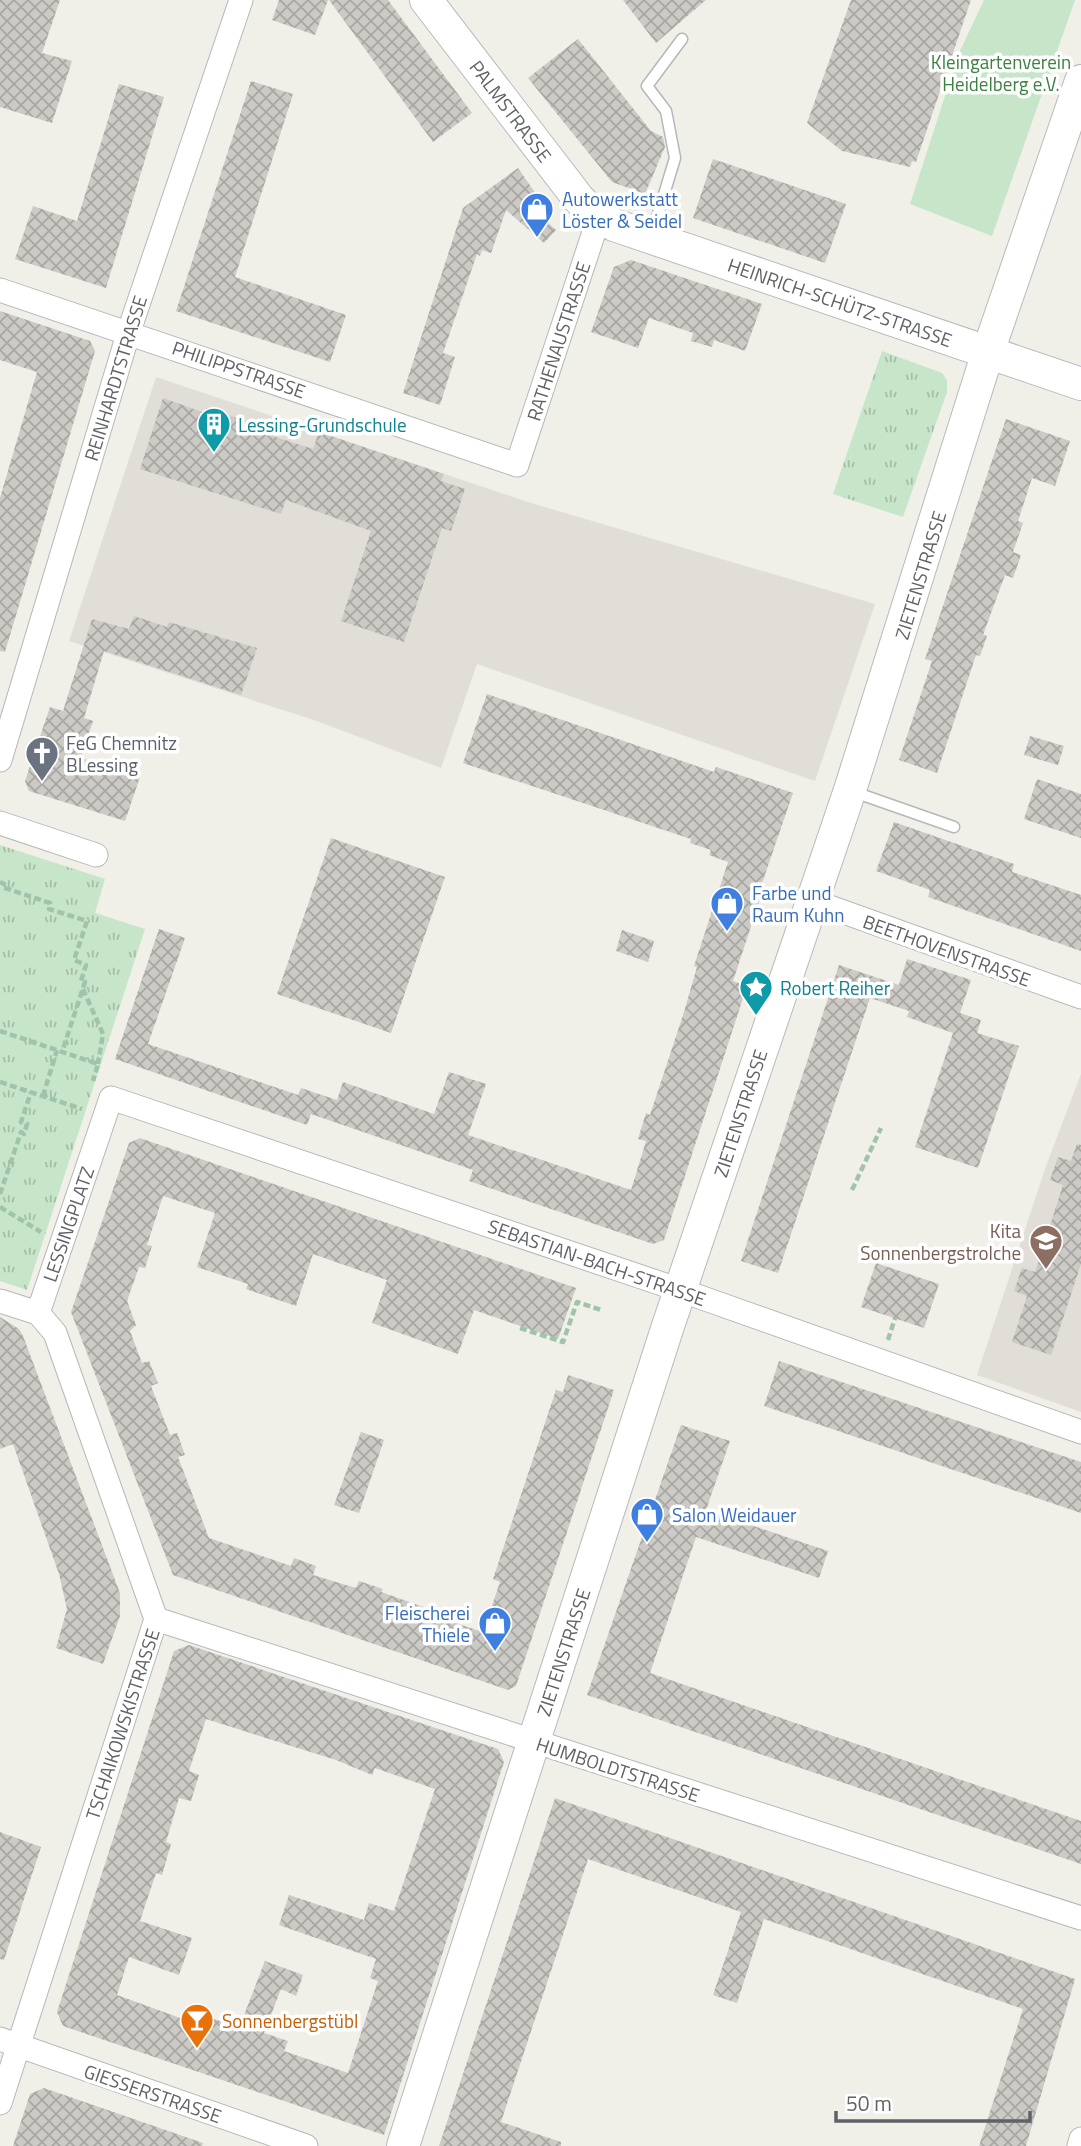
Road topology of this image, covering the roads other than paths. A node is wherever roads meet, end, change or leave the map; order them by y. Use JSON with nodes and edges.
{"nodes":[{"id":1,"x":241,"y":0,"type":"edge"},
{"id":2,"x":426,"y":0,"type":"edge"},
{"id":3,"x":682,"y":39,"type":"dead end"},
{"id":4,"x":1081,"y":81,"type":"edge"},
{"id":5,"x":599,"y":218,"type":"junction"},
{"id":6,"x":650,"y":237,"type":"junction"},
{"id":7,"x":0,"y":290,"type":"edge"},
{"id":8,"x":129,"y":331,"type":"junction"},
{"id":9,"x":988,"y":352,"type":"junction"},
{"id":10,"x":1081,"y":384,"type":"edge"},
{"id":11,"x":517,"y":465,"type":"joint"},
{"id":12,"x":0,"y":760,"type":"edge"},
{"id":13,"x":850,"y":790,"type":"junction"},
{"id":14,"x":0,"y":823,"type":"edge"},
{"id":15,"x":954,"y":827,"type":"dead end"},
{"id":16,"x":96,"y":855,"type":"dead end"},
{"id":17,"x":813,"y":901,"type":"junction"},
{"id":18,"x":1081,"y":997,"type":"edge"},
{"id":19,"x":98,"y":1104,"type":"joint"},
{"id":20,"x":680,"y":1290,"type":"junction"},
{"id":21,"x":0,"y":1301,"type":"edge"},
{"id":22,"x":38,"y":1313,"type":"junction"},
{"id":23,"x":1081,"y":1432,"type":"edge"},
{"id":24,"x":156,"y":1619,"type":"junction"},
{"id":25,"x":534,"y":1742,"type":"junction"},
{"id":26,"x":1081,"y":1918,"type":"edge"},
{"id":27,"x":10,"y":2043,"type":"edge"},
{"id":28,"x":0,"y":2103,"type":"edge"},
{"id":29,"x":1081,"y":2139,"type":"edge"},
{"id":30,"x":306,"y":2146,"type":"edge"},
{"id":31,"x":402,"y":2146,"type":"edge"},
{"id":32,"x":1079,"y":2146,"type":"edge"}],
"edges":[{"from":1,"to":8,"type":"street","name":"REINHARDTSTRASSE"},
{"from":2,"to":5,"type":"street","name":"PALMSTRASSE"},
{"from":3,"to":6,"type":"lane"},
{"from":4,"to":9,"type":"street","name":"ZIETENSTRASSE"},
{"from":5,"to":6,"type":"street","name":"HEINRICH-SCHÜTZ-STRASSE"},
{"from":5,"to":11,"type":"street","name":"RATHENAUSTRASSE"},
{"from":6,"to":9,"type":"street","name":"HEINRICH-SCHÜTZ-STRASSE"},
{"from":7,"to":8,"type":"street","name":"PHILIPPSTRASSE"},
{"from":8,"to":11,"type":"street","name":"PHILIPPSTRASSE"},
{"from":8,"to":12,"type":"street","name":"REINHARDTSTRASSE"},
{"from":9,"to":10,"type":"street","name":"HEINRICH-SCHÜTZ-STRASSE"},
{"from":9,"to":13,"type":"street","name":"ZIETENSTRASSE"},
{"from":13,"to":15,"type":"lane"},
{"from":13,"to":17,"type":"street","name":"ZIETENSTRASSE"},
{"from":14,"to":16,"type":"street"},
{"from":17,"to":18,"type":"street","name":"BEETHOVENSTRASSE"},
{"from":17,"to":20,"type":"street","name":"ZIETENSTRASSE"},
{"from":19,"to":20,"type":"street","name":"SEBASTIAN-BACH-STRASSE"},
{"from":19,"to":22,"type":"street","name":"LESSINGPLATZ"},
{"from":20,"to":23,"type":"street","name":"SEBASTIAN-BACH-STRASSE"},
{"from":20,"to":25,"type":"street","name":"ZIETENSTRASSE"},
{"from":21,"to":22,"type":"street"},
{"from":22,"to":24,"type":"street","name":"TSCHAIKOWSKISTRASSE"},
{"from":24,"to":25,"type":"street","name":"HUMBOLDTSTRASSE"},
{"from":24,"to":27,"type":"street","name":"TSCHAIKOWSKISTRASSE"},
{"from":25,"to":26,"type":"street","name":"HUMBOLDTSTRASSE"},
{"from":25,"to":31,"type":"street","name":"ZIETENSTRASSE"},
{"from":27,"to":28,"type":"street","name":"TSCHAIKOWSKISTRASSE"},
{"from":27,"to":30,"type":"street","name":"GIESSERSTRASSE"},
{"from":29,"to":32,"type":"street"}]}
